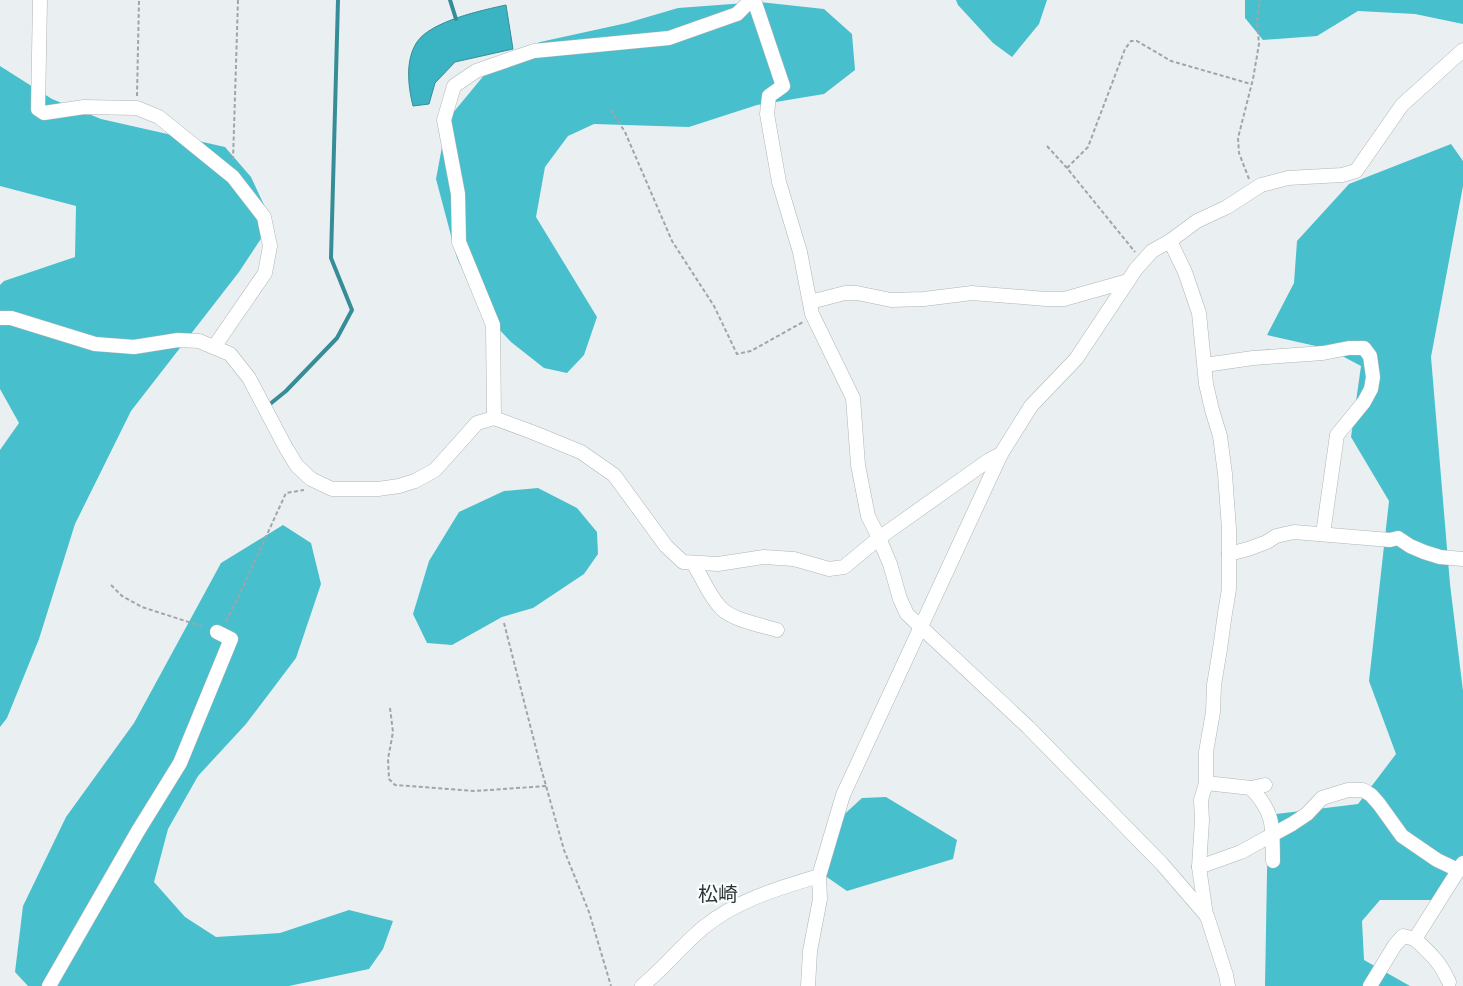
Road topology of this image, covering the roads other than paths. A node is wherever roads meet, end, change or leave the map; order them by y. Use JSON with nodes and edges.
{"nodes":[{"id":1,"x":40,"y":0,"type":"edge"},
{"id":2,"x":750,"y":0,"type":"edge"},
{"id":3,"x":754,"y":0,"type":"edge"},
{"id":4,"x":1463,"y":50,"type":"edge"},
{"id":5,"x":1170,"y":241,"type":"junction"},
{"id":6,"x":1128,"y":281,"type":"junction"},
{"id":7,"x":810,"y":302,"type":"junction"},
{"id":8,"x":0,"y":318,"type":"edge"},
{"id":9,"x":214,"y":347,"type":"junction"},
{"id":10,"x":1205,"y":365,"type":"junction"},
{"id":11,"x":494,"y":418,"type":"junction"},
{"id":12,"x":1001,"y":454,"type":"junction"},
{"id":13,"x":1324,"y":534,"type":"junction"},
{"id":14,"x":879,"y":538,"type":"junction"},
{"id":15,"x":1229,"y":554,"type":"junction"},
{"id":16,"x":1463,"y":559,"type":"edge"},
{"id":17,"x":693,"y":563,"type":"junction"},
{"id":18,"x":921,"y":628,"type":"junction"},
{"id":19,"x":777,"y":630,"type":"dead end"},
{"id":20,"x":217,"y":632,"type":"road end"},
{"id":21,"x":1206,"y":783,"type":"junction"},
{"id":22,"x":1265,"y":785,"type":"dead end"},
{"id":23,"x":1251,"y":788,"type":"junction"},
{"id":24,"x":1272,"y":835,"type":"junction"},
{"id":25,"x":1273,"y":861,"type":"dead end"},
{"id":26,"x":1461,"y":866,"type":"edge"},
{"id":27,"x":1199,"y":867,"type":"junction"},
{"id":28,"x":820,"y":876,"type":"junction"},
{"id":29,"x":1206,"y":916,"type":"junction"},
{"id":30,"x":1415,"y":939,"type":"junction"},
{"id":31,"x":1449,"y":982,"type":"dead end"},
{"id":32,"x":48,"y":986,"type":"edge"},
{"id":33,"x":642,"y":986,"type":"edge"},
{"id":34,"x":808,"y":986,"type":"edge"},
{"id":35,"x":1228,"y":986,"type":"edge"},
{"id":36,"x":1370,"y":986,"type":"edge"}],
"edges":[{"from":1,"to":9,"type":"street"},
{"from":2,"to":11,"type":"street"},
{"from":3,"to":7,"type":"street"},
{"from":4,"to":5,"type":"street"},
{"from":5,"to":6,"type":"street"},
{"from":5,"to":10,"type":"street"},
{"from":6,"to":7,"type":"street"},
{"from":6,"to":12,"type":"street"},
{"from":7,"to":14,"type":"street"},
{"from":8,"to":9,"type":"street"},
{"from":9,"to":11,"type":"street"},
{"from":10,"to":13,"type":"street"},
{"from":10,"to":15,"type":"street"},
{"from":11,"to":17,"type":"street"},
{"from":12,"to":14,"type":"street"},
{"from":12,"to":18,"type":"street"},
{"from":13,"to":15,"type":"street"},
{"from":13,"to":16,"type":"street"},
{"from":14,"to":17,"type":"street"},
{"from":14,"to":18,"type":"street"},
{"from":15,"to":21,"type":"street"},
{"from":17,"to":19,"type":"street"},
{"from":18,"to":28,"type":"street"},
{"from":18,"to":29,"type":"street"},
{"from":20,"to":32,"type":"street"},
{"from":21,"to":23,"type":"street"},
{"from":21,"to":27,"type":"street"},
{"from":22,"to":23,"type":"street"},
{"from":23,"to":24,"type":"street"},
{"from":24,"to":25,"type":"street"},
{"from":24,"to":26,"type":"street"},
{"from":24,"to":27,"type":"street"},
{"from":26,"to":30,"type":"street"},
{"from":27,"to":29,"type":"street"},
{"from":28,"to":33,"type":"street"},
{"from":28,"to":34,"type":"street"},
{"from":29,"to":35,"type":"street"},
{"from":30,"to":31,"type":"street"},
{"from":30,"to":36,"type":"street"}]}
